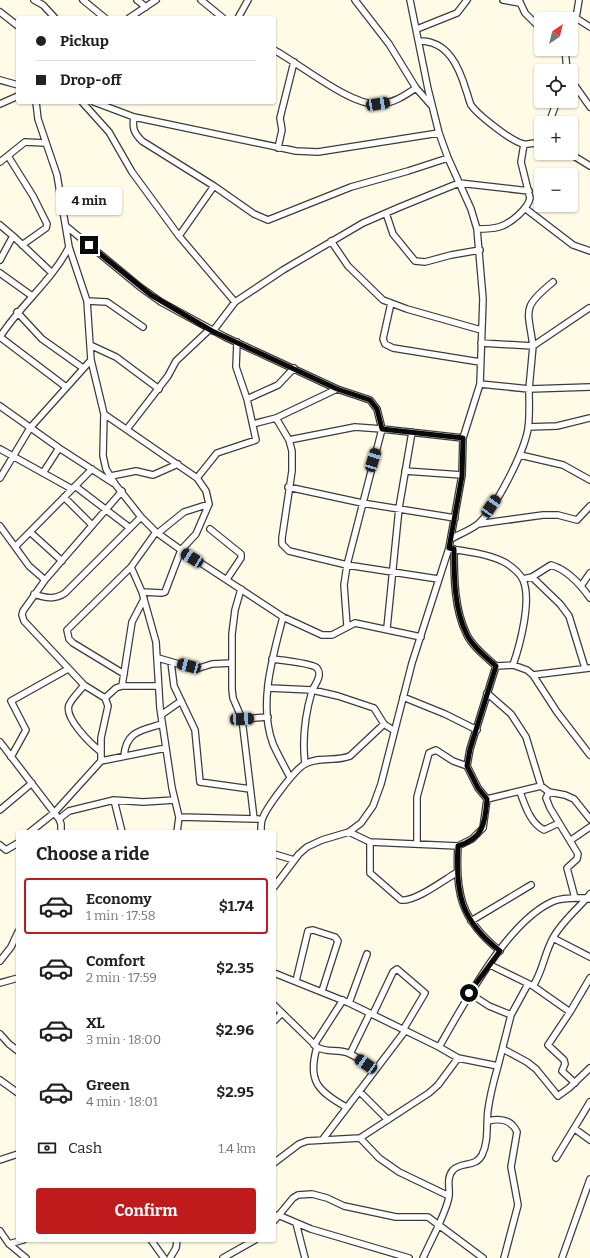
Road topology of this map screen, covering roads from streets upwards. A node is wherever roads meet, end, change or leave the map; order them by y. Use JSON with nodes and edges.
{"nodes":[{"id":1,"x":34,"y":0,"type":"edge"},
{"id":2,"x":83,"y":0,"type":"edge"},
{"id":3,"x":137,"y":0,"type":"edge"},
{"id":4,"x":156,"y":0,"type":"edge"},
{"id":5,"x":201,"y":0,"type":"edge"},
{"id":6,"x":248,"y":0,"type":"edge"},
{"id":7,"x":355,"y":0,"type":"edge"},
{"id":8,"x":410,"y":0,"type":"edge"},
{"id":9,"x":467,"y":0,"type":"edge"},
{"id":10,"x":503,"y":0,"type":"edge"},
{"id":11,"x":579,"y":0,"type":"edge"},
{"id":12,"x":520,"y":2,"type":"edge"},
{"id":13,"x":146,"y":6,"type":"junction"},
{"id":14,"x":0,"y":12,"type":"edge"},
{"id":15,"x":577,"y":12,"type":"edge"},
{"id":16,"x":53,"y":16,"type":"edge"},
{"id":17,"x":102,"y":16,"type":"edge"},
{"id":18,"x":132,"y":16,"type":"edge"},
{"id":19,"x":220,"y":16,"type":"edge"},
{"id":20,"x":239,"y":16,"type":"edge"},
{"id":21,"x":578,"y":19,"type":"edge"},
{"id":22,"x":534,"y":22,"type":"edge"},
{"id":23,"x":16,"y":24,"type":"edge"},
{"id":24,"x":590,"y":27,"type":"edge"},
{"id":25,"x":417,"y":30,"type":"junction"},
{"id":26,"x":420,"y":41,"type":"junction"},
{"id":27,"x":276,"y":51,"type":"edge"},
{"id":28,"x":294,"y":62,"type":"junction"},
{"id":29,"x":0,"y":80,"type":"edge"},
{"id":30,"x":16,"y":84,"type":"edge"},
{"id":31,"x":416,"y":88,"type":"junction"},
{"id":32,"x":578,"y":90,"type":"edge"},
{"id":33,"x":16,"y":97,"type":"edge"},
{"id":34,"x":0,"y":104,"type":"edge"},
{"id":35,"x":36,"y":104,"type":"edge"},
{"id":36,"x":84,"y":104,"type":"edge"},
{"id":37,"x":99,"y":104,"type":"edge"},
{"id":38,"x":433,"y":106,"type":"junction"},
{"id":39,"x":590,"y":106,"type":"edge"},
{"id":40,"x":134,"y":117,"type":"junction"},
{"id":41,"x":439,"y":133,"type":"junction"},
{"id":42,"x":45,"y":143,"type":"junction"},
{"id":43,"x":534,"y":143,"type":"edge"},
{"id":44,"x":524,"y":144,"type":"junction"},
{"id":45,"x":278,"y":148,"type":"junction"},
{"id":46,"x":8,"y":156,"type":"junction"},
{"id":47,"x":448,"y":158,"type":"junction"},
{"id":48,"x":578,"y":159,"type":"edge"},
{"id":49,"x":0,"y":162,"type":"edge"},
{"id":50,"x":590,"y":166,"type":"edge"},
{"id":51,"x":459,"y":183,"type":"junction"},
{"id":52,"x":214,"y":186,"type":"junction"},
{"id":53,"x":529,"y":191,"type":"junction"},
{"id":54,"x":526,"y":209,"type":"junction"},
{"id":55,"x":386,"y":213,"type":"junction"},
{"id":56,"x":0,"y":225,"type":"edge"},
{"id":57,"x":66,"y":226,"type":"junction"},
{"id":58,"x":477,"y":229,"type":"junction"},
{"id":59,"x":14,"y":236,"type":"junction"},
{"id":60,"x":179,"y":236,"type":"junction"},
{"id":61,"x":331,"y":241,"type":"junction"},
{"id":62,"x":22,"y":245,"type":"junction"},
{"id":63,"x":69,"y":247,"type":"junction"},
{"id":64,"x":480,"y":250,"type":"junction"},
{"id":65,"x":590,"y":250,"type":"edge"},
{"id":66,"x":0,"y":260,"type":"edge"},
{"id":67,"x":0,"y":273,"type":"edge"},
{"id":68,"x":52,"y":273,"type":"junction"},
{"id":69,"x":553,"y":282,"type":"dead end"},
{"id":70,"x":32,"y":296,"type":"junction"},
{"id":71,"x":87,"y":301,"type":"junction"},
{"id":72,"x":235,"y":302,"type":"junction"},
{"id":73,"x":391,"y":303,"type":"junction"},
{"id":74,"x":589,"y":308,"type":"dead end"},
{"id":75,"x":18,"y":312,"type":"junction"},
{"id":76,"x":143,"y":327,"type":"dead end"},
{"id":77,"x":211,"y":330,"type":"junction"},
{"id":78,"x":481,"y":330,"type":"junction"},
{"id":79,"x":0,"y":337,"type":"edge"},
{"id":80,"x":237,"y":342,"type":"junction"},
{"id":81,"x":480,"y":343,"type":"junction"},
{"id":82,"x":90,"y":346,"type":"junction"},
{"id":83,"x":533,"y":346,"type":"junction"},
{"id":84,"x":90,"y":360,"type":"junction"},
{"id":85,"x":480,"y":362,"type":"junction"},
{"id":86,"x":83,"y":368,"type":"junction"},
{"id":87,"x":294,"y":368,"type":"junction"},
{"id":88,"x":480,"y":384,"type":"junction"},
{"id":89,"x":66,"y":387,"type":"junction"},
{"id":90,"x":590,"y":387,"type":"edge"},
{"id":91,"x":159,"y":389,"type":"junction"},
{"id":92,"x":337,"y":389,"type":"junction"},
{"id":93,"x":529,"y":389,"type":"junction"},
{"id":94,"x":247,"y":399,"type":"junction"},
{"id":95,"x":1,"y":408,"type":"edge"},
{"id":96,"x":104,"y":414,"type":"junction"},
{"id":97,"x":276,"y":418,"type":"junction"},
{"id":98,"x":590,"y":418,"type":"edge"},
{"id":99,"x":253,"y":424,"type":"junction"},
{"id":100,"x":528,"y":427,"type":"junction"},
{"id":101,"x":30,"y":428,"type":"junction"},
{"id":102,"x":127,"y":429,"type":"junction"},
{"id":103,"x":382,"y":429,"type":"junction"},
{"id":104,"x":412,"y":432,"type":"junction"},
{"id":105,"x":463,"y":438,"type":"junction"},
{"id":106,"x":288,"y":440,"type":"junction"},
{"id":107,"x":58,"y":448,"type":"junction"},
{"id":108,"x":0,"y":449,"type":"edge"},
{"id":109,"x":520,"y":455,"type":"junction"},
{"id":110,"x":13,"y":458,"type":"junction"},
{"id":111,"x":178,"y":464,"type":"junction"},
{"id":112,"x":92,"y":469,"type":"junction"},
{"id":113,"x":405,"y":471,"type":"junction"},
{"id":114,"x":2,"y":472,"type":"edge"},
{"id":115,"x":43,"y":473,"type":"junction"},
{"id":116,"x":111,"y":476,"type":"junction"},
{"id":117,"x":462,"y":476,"type":"junction"},
{"id":118,"x":0,"y":478,"type":"edge"},
{"id":119,"x":197,"y":478,"type":"junction"},
{"id":120,"x":590,"y":480,"type":"edge"},
{"id":121,"x":115,"y":484,"type":"junction"},
{"id":122,"x":73,"y":487,"type":"junction"},
{"id":123,"x":288,"y":487,"type":"junction"},
{"id":124,"x":122,"y":491,"type":"junction"},
{"id":125,"x":64,"y":497,"type":"junction"},
{"id":126,"x":362,"y":503,"type":"junction"},
{"id":127,"x":209,"y":504,"type":"junction"},
{"id":128,"x":590,"y":506,"type":"edge"},
{"id":129,"x":399,"y":508,"type":"junction"},
{"id":130,"x":105,"y":509,"type":"junction"},
{"id":131,"x":141,"y":517,"type":"junction"},
{"id":132,"x":455,"y":518,"type":"junction"},
{"id":133,"x":478,"y":524,"type":"junction"},
{"id":134,"x":92,"y":525,"type":"junction"},
{"id":135,"x":0,"y":526,"type":"edge"},
{"id":136,"x":130,"y":528,"type":"junction"},
{"id":137,"x":210,"y":529,"type":"dead end"},
{"id":138,"x":30,"y":532,"type":"junction"},
{"id":139,"x":157,"y":533,"type":"junction"},
{"id":140,"x":451,"y":539,"type":"junction"},
{"id":141,"x":16,"y":546,"type":"junction"},
{"id":142,"x":451,"y":549,"type":"junction"},
{"id":143,"x":181,"y":550,"type":"junction"},
{"id":144,"x":62,"y":562,"type":"junction"},
{"id":145,"x":347,"y":564,"type":"junction"},
{"id":146,"x":131,"y":567,"type":"junction"},
{"id":147,"x":393,"y":572,"type":"junction"},
{"id":148,"x":590,"y":573,"type":"edge"},
{"id":149,"x":532,"y":577,"type":"junction"},
{"id":150,"x":227,"y":579,"type":"junction"},
{"id":151,"x":438,"y":579,"type":"junction"},
{"id":152,"x":523,"y":579,"type":"junction"},
{"id":153,"x":45,"y":580,"type":"junction"},
{"id":154,"x":581,"y":586,"type":"junction"},
{"id":155,"x":241,"y":589,"type":"junction"},
{"id":156,"x":142,"y":592,"type":"junction"},
{"id":157,"x":34,"y":594,"type":"junction"},
{"id":158,"x":590,"y":596,"type":"edge"},
{"id":159,"x":144,"y":599,"type":"junction"},
{"id":160,"x":283,"y":617,"type":"junction"},
{"id":161,"x":347,"y":626,"type":"junction"},
{"id":162,"x":387,"y":628,"type":"junction"},
{"id":163,"x":421,"y":636,"type":"junction"},
{"id":164,"x":158,"y":658,"type":"junction"},
{"id":165,"x":272,"y":659,"type":"junction"},
{"id":166,"x":172,"y":662,"type":"junction"},
{"id":167,"x":232,"y":663,"type":"junction"},
{"id":168,"x":513,"y":665,"type":"junction"},
{"id":169,"x":496,"y":666,"type":"junction"},
{"id":170,"x":587,"y":668,"type":"edge"},
{"id":171,"x":68,"y":669,"type":"junction"},
{"id":172,"x":124,"y":674,"type":"junction"},
{"id":173,"x":533,"y":675,"type":"junction"},
{"id":174,"x":84,"y":685,"type":"junction"},
{"id":175,"x":122,"y":686,"type":"junction"},
{"id":176,"x":157,"y":686,"type":"junction"},
{"id":177,"x":269,"y":688,"type":"junction"},
{"id":178,"x":312,"y":690,"type":"junction"},
{"id":179,"x":487,"y":693,"type":"junction"},
{"id":180,"x":403,"y":697,"type":"junction"},
{"id":181,"x":105,"y":698,"type":"junction"},
{"id":182,"x":181,"y":701,"type":"junction"},
{"id":183,"x":161,"y":715,"type":"junction"},
{"id":184,"x":268,"y":718,"type":"junction"},
{"id":185,"x":242,"y":719,"type":"junction"},
{"id":186,"x":162,"y":724,"type":"junction"},
{"id":187,"x":384,"y":724,"type":"junction"},
{"id":188,"x":393,"y":730,"type":"junction"},
{"id":189,"x":477,"y":730,"type":"junction"},
{"id":190,"x":0,"y":742,"type":"edge"},
{"id":191,"x":166,"y":748,"type":"junction"},
{"id":192,"x":100,"y":751,"type":"junction"},
{"id":193,"x":590,"y":755,"type":"edge"},
{"id":194,"x":124,"y":756,"type":"junction"},
{"id":195,"x":11,"y":757,"type":"junction"},
{"id":196,"x":100,"y":761,"type":"junction"},
{"id":197,"x":305,"y":764,"type":"junction"},
{"id":198,"x":467,"y":766,"type":"junction"},
{"id":199,"x":290,"y":777,"type":"junction"},
{"id":200,"x":32,"y":783,"type":"junction"},
{"id":201,"x":541,"y":786,"type":"junction"},
{"id":202,"x":250,"y":789,"type":"junction"},
{"id":203,"x":520,"y":792,"type":"junction"},
{"id":204,"x":549,"y":792,"type":"junction"},
{"id":205,"x":487,"y":799,"type":"junction"},
{"id":206,"x":114,"y":800,"type":"junction"},
{"id":207,"x":175,"y":800,"type":"junction"},
{"id":208,"x":0,"y":810,"type":"edge"},
{"id":209,"x":54,"y":813,"type":"junction"},
{"id":210,"x":179,"y":817,"type":"junction"},
{"id":211,"x":59,"y":819,"type":"junction"},
{"id":212,"x":254,"y":819,"type":"junction"},
{"id":213,"x":590,"y":819,"type":"edge"},
{"id":214,"x":262,"y":820,"type":"junction"},
{"id":215,"x":559,"y":823,"type":"junction"},
{"id":216,"x":590,"y":827,"type":"edge"},
{"id":217,"x":33,"y":830,"type":"edge"},
{"id":218,"x":61,"y":830,"type":"edge"},
{"id":219,"x":122,"y":830,"type":"edge"},
{"id":220,"x":177,"y":830,"type":"edge"},
{"id":221,"x":261,"y":830,"type":"edge"},
{"id":222,"x":349,"y":832,"type":"junction"},
{"id":223,"x":571,"y":840,"type":"junction"},
{"id":224,"x":370,"y":842,"type":"junction"},
{"id":225,"x":16,"y":844,"type":"edge"},
{"id":226,"x":417,"y":844,"type":"junction"},
{"id":227,"x":0,"y":845,"type":"edge"},
{"id":228,"x":458,"y":846,"type":"junction"},
{"id":229,"x":276,"y":855,"type":"edge"},
{"id":230,"x":294,"y":860,"type":"junction"},
{"id":231,"x":456,"y":873,"type":"junction"},
{"id":232,"x":276,"y":884,"type":"edge"},
{"id":233,"x":531,"y":885,"type":"dead end"},
{"id":234,"x":589,"y":897,"type":"edge"},
{"id":235,"x":575,"y":898,"type":"junction"},
{"id":236,"x":471,"y":921,"type":"junction"},
{"id":237,"x":16,"y":937,"type":"edge"},
{"id":238,"x":553,"y":938,"type":"junction"},
{"id":239,"x":500,"y":951,"type":"junction"},
{"id":240,"x":367,"y":954,"type":"dead end"},
{"id":241,"x":1,"y":957,"type":"edge"},
{"id":242,"x":590,"y":957,"type":"edge"},
{"id":243,"x":490,"y":965,"type":"junction"},
{"id":244,"x":276,"y":974,"type":"edge"},
{"id":245,"x":590,"y":978,"type":"edge"},
{"id":246,"x":16,"y":979,"type":"edge"},
{"id":247,"x":296,"y":981,"type":"junction"},
{"id":248,"x":0,"y":983,"type":"edge"},
{"id":249,"x":531,"y":985,"type":"junction"},
{"id":250,"x":322,"y":991,"type":"junction"},
{"id":251,"x":469,"y":993,"type":"junction"},
{"id":252,"x":343,"y":1000,"type":"junction"},
{"id":253,"x":349,"y":1003,"type":"junction"},
{"id":254,"x":276,"y":1008,"type":"edge"},
{"id":255,"x":570,"y":1012,"type":"junction"},
{"id":256,"x":372,"y":1013,"type":"junction"},
{"id":257,"x":281,"y":1014,"type":"junction"},
{"id":258,"x":511,"y":1014,"type":"junction"},
{"id":259,"x":276,"y":1019,"type":"edge"},
{"id":260,"x":404,"y":1031,"type":"junction"},
{"id":261,"x":0,"y":1034,"type":"edge"},
{"id":262,"x":316,"y":1046,"type":"junction"},
{"id":263,"x":439,"y":1047,"type":"junction"},
{"id":264,"x":16,"y":1049,"type":"edge"},
{"id":265,"x":503,"y":1049,"type":"junction"},
{"id":266,"x":350,"y":1054,"type":"junction"},
{"id":267,"x":458,"y":1058,"type":"junction"},
{"id":268,"x":498,"y":1066,"type":"junction"},
{"id":269,"x":590,"y":1068,"type":"edge"},
{"id":270,"x":375,"y":1070,"type":"junction"},
{"id":271,"x":0,"y":1080,"type":"edge"},
{"id":272,"x":575,"y":1083,"type":"junction"},
{"id":273,"x":359,"y":1091,"type":"junction"},
{"id":274,"x":16,"y":1092,"type":"edge"},
{"id":275,"x":590,"y":1102,"type":"edge"},
{"id":276,"x":346,"y":1107,"type":"junction"},
{"id":277,"x":388,"y":1120,"type":"junction"},
{"id":278,"x":488,"y":1121,"type":"junction"},
{"id":279,"x":575,"y":1129,"type":"junction"},
{"id":280,"x":360,"y":1138,"type":"junction"},
{"id":281,"x":323,"y":1139,"type":"junction"},
{"id":282,"x":590,"y":1140,"type":"edge"},
{"id":283,"x":16,"y":1155,"type":"edge"},
{"id":284,"x":556,"y":1158,"type":"dead end"},
{"id":285,"x":0,"y":1160,"type":"edge"},
{"id":286,"x":276,"y":1161,"type":"edge"},
{"id":287,"x":590,"y":1179,"type":"edge"},
{"id":288,"x":449,"y":1196,"type":"junction"},
{"id":289,"x":278,"y":1215,"type":"junction"},
{"id":290,"x":276,"y":1218,"type":"edge"},
{"id":291,"x":296,"y":1223,"type":"junction"},
{"id":292,"x":437,"y":1225,"type":"junction"},
{"id":293,"x":0,"y":1231,"type":"edge"},
{"id":294,"x":16,"y":1242,"type":"edge"},
{"id":295,"x":152,"y":1242,"type":"edge"},
{"id":296,"x":177,"y":1242,"type":"edge"},
{"id":297,"x":251,"y":1242,"type":"edge"},
{"id":298,"x":9,"y":1244,"type":"junction"},
{"id":299,"x":24,"y":1258,"type":"edge"},
{"id":300,"x":164,"y":1258,"type":"edge"},
{"id":301,"x":170,"y":1258,"type":"edge"},
{"id":302,"x":223,"y":1258,"type":"edge"},
{"id":303,"x":305,"y":1258,"type":"edge"},
{"id":304,"x":409,"y":1258,"type":"edge"},
{"id":305,"x":423,"y":1258,"type":"edge"},
{"id":306,"x":483,"y":1258,"type":"edge"},
{"id":307,"x":504,"y":1258,"type":"edge"},
{"id":308,"x":562,"y":1258,"type":"edge"}],
"edges":[{"from":1,"to":16,"type":"street"},
{"from":2,"to":17,"type":"street"},
{"from":3,"to":13,"type":"street"},
{"from":4,"to":13,"type":"street"},
{"from":5,"to":19,"type":"street"},
{"from":6,"to":20,"type":"street"},
{"from":7,"to":31,"type":"street"},
{"from":8,"to":25,"type":"street"},
{"from":9,"to":25,"type":"street"},
{"from":10,"to":12,"type":"street"},
{"from":11,"to":15,"type":"street"},
{"from":12,"to":22,"type":"street"},
{"from":13,"to":18,"type":"street"},
{"from":14,"to":23,"type":"street"},
{"from":21,"to":24,"type":"street"},
{"from":25,"to":26,"type":"street"},
{"from":26,"to":38,"type":"street"},
{"from":26,"to":44,"type":"street"},
{"from":27,"to":28,"type":"street"},
{"from":28,"to":31,"type":"street"},
{"from":28,"to":45,"type":"street"},
{"from":29,"to":30,"type":"street"},
{"from":31,"to":38,"type":"street"},
{"from":32,"to":39,"type":"street"},
{"from":33,"to":34,"type":"street"},
{"from":35,"to":42,"type":"street"},
{"from":36,"to":60,"type":"street"},
{"from":37,"to":40,"type":"street"},
{"from":38,"to":41,"type":"street"},
{"from":40,"to":45,"type":"street"},
{"from":40,"to":52,"type":"street"},
{"from":41,"to":45,"type":"street"},
{"from":41,"to":47,"type":"street"},
{"from":42,"to":46,"type":"street"},
{"from":42,"to":57,"type":"street"},
{"from":43,"to":44,"type":"street"},
{"from":44,"to":53,"type":"street"},
{"from":46,"to":49,"type":"street"},
{"from":46,"to":62,"type":"street"},
{"from":47,"to":51,"type":"street"},
{"from":47,"to":52,"type":"street"},
{"from":48,"to":50,"type":"street"},
{"from":51,"to":53,"type":"street"},
{"from":51,"to":55,"type":"street"},
{"from":51,"to":58,"type":"street"},
{"from":52,"to":60,"type":"street"},
{"from":53,"to":54,"type":"street"},
{"from":54,"to":58,"type":"street"},
{"from":54,"to":65,"type":"street"},
{"from":55,"to":61,"type":"street"},
{"from":55,"to":64,"type":"street"},
{"from":56,"to":59,"type":"street"},
{"from":57,"to":63,"type":"street"},
{"from":57,"to":77,"type":"street"},
{"from":58,"to":64,"type":"street"},
{"from":59,"to":62,"type":"street"},
{"from":59,"to":66,"type":"street"},
{"from":60,"to":72,"type":"street"},
{"from":61,"to":72,"type":"street"},
{"from":61,"to":73,"type":"street"},
{"from":62,"to":68,"type":"street"},
{"from":63,"to":68,"type":"street"},
{"from":63,"to":71,"type":"street"},
{"from":64,"to":78,"type":"street"},
{"from":67,"to":70,"type":"street"},
{"from":68,"to":70,"type":"street"},
{"from":69,"to":83,"type":"street"},
{"from":70,"to":75,"type":"street"},
{"from":71,"to":76,"type":"street"},
{"from":71,"to":82,"type":"street"},
{"from":72,"to":77,"type":"street"},
{"from":73,"to":78,"type":"street"},
{"from":73,"to":85,"type":"street"},
{"from":74,"to":83,"type":"street"},
{"from":75,"to":79,"type":"street"},
{"from":75,"to":86,"type":"street"},
{"from":77,"to":80,"type":"street"},
{"from":77,"to":91,"type":"street"},
{"from":78,"to":81,"type":"street"},
{"from":79,"to":89,"type":"street"},
{"from":80,"to":87,"type":"street"},
{"from":80,"to":94,"type":"street"},
{"from":81,"to":83,"type":"street"},
{"from":81,"to":85,"type":"street"},
{"from":82,"to":84,"type":"street"},
{"from":82,"to":91,"type":"street"},
{"from":83,"to":93,"type":"street"},
{"from":84,"to":86,"type":"street"},
{"from":84,"to":96,"type":"street"},
{"from":85,"to":88,"type":"street"},
{"from":86,"to":89,"type":"street"},
{"from":87,"to":92,"type":"street"},
{"from":87,"to":94,"type":"street"},
{"from":88,"to":93,"type":"street"},
{"from":88,"to":105,"type":"street"},
{"from":89,"to":101,"type":"street"},
{"from":90,"to":93,"type":"street"},
{"from":91,"to":102,"type":"street"},
{"from":92,"to":97,"type":"street"},
{"from":92,"to":103,"type":"street"},
{"from":93,"to":100,"type":"street"},
{"from":94,"to":99,"type":"street"},
{"from":95,"to":101,"type":"street"},
{"from":96,"to":102,"type":"street"},
{"from":96,"to":116,"type":"street"},
{"from":97,"to":99,"type":"street"},
{"from":97,"to":106,"type":"street"},
{"from":98,"to":100,"type":"street"},
{"from":99,"to":119,"type":"street"},
{"from":100,"to":109,"type":"street"},
{"from":101,"to":107,"type":"street"},
{"from":101,"to":110,"type":"street"},
{"from":102,"to":111,"type":"street"},
{"from":103,"to":104,"type":"street"},
{"from":103,"to":106,"type":"street"},
{"from":103,"to":126,"type":"street"},
{"from":104,"to":105,"type":"street"},
{"from":104,"to":113,"type":"street"},
{"from":105,"to":117,"type":"street"},
{"from":106,"to":123,"type":"street"},
{"from":107,"to":112,"type":"street"},
{"from":107,"to":115,"type":"street"},
{"from":108,"to":110,"type":"street"},
{"from":109,"to":120,"type":"street"},
{"from":109,"to":133,"type":"street"},
{"from":110,"to":114,"type":"street"},
{"from":110,"to":115,"type":"street"},
{"from":111,"to":116,"type":"street"},
{"from":111,"to":119,"type":"street"},
{"from":112,"to":121,"type":"street"},
{"from":112,"to":122,"type":"street"},
{"from":113,"to":117,"type":"street"},
{"from":113,"to":129,"type":"street"},
{"from":114,"to":118,"type":"street"},
{"from":115,"to":122,"type":"street"},
{"from":116,"to":121,"type":"street"},
{"from":117,"to":132,"type":"street"},
{"from":119,"to":127,"type":"street"},
{"from":121,"to":124,"type":"street"},
{"from":122,"to":125,"type":"street"},
{"from":122,"to":130,"type":"street"},
{"from":123,"to":126,"type":"street"},
{"from":123,"to":145,"type":"street"},
{"from":124,"to":130,"type":"street"},
{"from":124,"to":131,"type":"street"},
{"from":125,"to":134,"type":"street"},
{"from":125,"to":138,"type":"street"},
{"from":126,"to":129,"type":"street"},
{"from":126,"to":145,"type":"street"},
{"from":127,"to":139,"type":"street"},
{"from":127,"to":143,"type":"street"},
{"from":128,"to":133,"type":"street"},
{"from":129,"to":132,"type":"street"},
{"from":129,"to":147,"type":"street"},
{"from":130,"to":134,"type":"street"},
{"from":130,"to":136,"type":"street"},
{"from":131,"to":136,"type":"street"},
{"from":131,"to":139,"type":"street"},
{"from":132,"to":140,"type":"street"},
{"from":133,"to":140,"type":"street"},
{"from":134,"to":144,"type":"street"},
{"from":135,"to":141,"type":"street"},
{"from":136,"to":157,"type":"street"},
{"from":137,"to":150,"type":"street"},
{"from":138,"to":141,"type":"street"},
{"from":138,"to":144,"type":"street"},
{"from":139,"to":143,"type":"street"},
{"from":139,"to":146,"type":"street"},
{"from":140,"to":142,"type":"street"},
{"from":141,"to":153,"type":"street"},
{"from":142,"to":151,"type":"street"},
{"from":142,"to":152,"type":"street"},
{"from":142,"to":169,"type":"street"},
{"from":143,"to":150,"type":"street"},
{"from":143,"to":156,"type":"street"},
{"from":144,"to":153,"type":"street"},
{"from":145,"to":147,"type":"street"},
{"from":145,"to":161,"type":"street"},
{"from":146,"to":156,"type":"street"},
{"from":146,"to":172,"type":"street"},
{"from":147,"to":151,"type":"street"},
{"from":147,"to":162,"type":"street"},
{"from":148,"to":154,"type":"street"},
{"from":149,"to":152,"type":"street"},
{"from":149,"to":154,"type":"street"},
{"from":149,"to":170,"type":"street"},
{"from":150,"to":155,"type":"street"},
{"from":151,"to":163,"type":"street"},
{"from":152,"to":168,"type":"street"},
{"from":153,"to":157,"type":"street"},
{"from":154,"to":158,"type":"street"},
{"from":155,"to":160,"type":"street"},
{"from":155,"to":167,"type":"street"},
{"from":156,"to":159,"type":"street"},
{"from":157,"to":171,"type":"street"},
{"from":159,"to":164,"type":"street"},
{"from":159,"to":172,"type":"street"},
{"from":160,"to":161,"type":"street"},
{"from":160,"to":165,"type":"street"},
{"from":161,"to":162,"type":"street"},
{"from":162,"to":163,"type":"street"},
{"from":163,"to":180,"type":"street"},
{"from":164,"to":166,"type":"street"},
{"from":164,"to":176,"type":"street"},
{"from":165,"to":177,"type":"street"},
{"from":165,"to":178,"type":"street"},
{"from":166,"to":167,"type":"street"},
{"from":166,"to":182,"type":"street"},
{"from":167,"to":185,"type":"street"},
{"from":168,"to":169,"type":"street"},
{"from":168,"to":173,"type":"street"},
{"from":169,"to":179,"type":"street"},
{"from":170,"to":173,"type":"street"},
{"from":171,"to":174,"type":"street"},
{"from":171,"to":195,"type":"street"},
{"from":172,"to":175,"type":"street"},
{"from":173,"to":193,"type":"street"},
{"from":174,"to":181,"type":"street"},
{"from":174,"to":192,"type":"street"},
{"from":175,"to":176,"type":"street"},
{"from":175,"to":181,"type":"street"},
{"from":176,"to":183,"type":"street"},
{"from":177,"to":178,"type":"street"},
{"from":177,"to":184,"type":"street"},
{"from":178,"to":187,"type":"street"},
{"from":178,"to":197,"type":"street"},
{"from":179,"to":189,"type":"street"},
{"from":179,"to":201,"type":"street"},
{"from":180,"to":188,"type":"street"},
{"from":180,"to":189,"type":"street"},
{"from":181,"to":192,"type":"street"},
{"from":182,"to":183,"type":"street"},
{"from":182,"to":202,"type":"street"},
{"from":183,"to":186,"type":"street"},
{"from":184,"to":185,"type":"street"},
{"from":184,"to":199,"type":"street"},
{"from":185,"to":202,"type":"street"},
{"from":186,"to":191,"type":"street"},
{"from":186,"to":194,"type":"street"},
{"from":187,"to":188,"type":"street"},
{"from":187,"to":197,"type":"street"},
{"from":188,"to":222,"type":"street"},
{"from":189,"to":198,"type":"street"},
{"from":190,"to":195,"type":"street"},
{"from":191,"to":194,"type":"street"},
{"from":191,"to":207,"type":"street"},
{"from":192,"to":196,"type":"street"},
{"from":194,"to":196,"type":"street"},
{"from":195,"to":200,"type":"street"},
{"from":196,"to":209,"type":"street"},
{"from":197,"to":199,"type":"street"},
{"from":198,"to":205,"type":"street"},
{"from":198,"to":226,"type":"street"},
{"from":199,"to":214,"type":"street"},
{"from":200,"to":208,"type":"street"},
{"from":200,"to":209,"type":"street"},
{"from":201,"to":203,"type":"street"},
{"from":201,"to":204,"type":"street"},
{"from":202,"to":212,"type":"street"},
{"from":203,"to":205,"type":"street"},
{"from":203,"to":215,"type":"street"},
{"from":204,"to":213,"type":"street"},
{"from":204,"to":215,"type":"street"},
{"from":205,"to":228,"type":"street"},
{"from":206,"to":207,"type":"street"},
{"from":206,"to":211,"type":"street"},
{"from":206,"to":219,"type":"street"},
{"from":207,"to":210,"type":"street"},
{"from":209,"to":211,"type":"street"},
{"from":209,"to":217,"type":"street"},
{"from":210,"to":212,"type":"street"},
{"from":210,"to":220,"type":"street"},
{"from":211,"to":218,"type":"street"},
{"from":212,"to":214,"type":"street"},
{"from":214,"to":221,"type":"street"},
{"from":215,"to":223,"type":"street"},
{"from":216,"to":223,"type":"street"},
{"from":222,"to":224,"type":"street"},
{"from":222,"to":230,"type":"street"},
{"from":223,"to":235,"type":"street"},
{"from":224,"to":226,"type":"street"},
{"from":224,"to":231,"type":"street"},
{"from":225,"to":227,"type":"street"},
{"from":226,"to":228,"type":"street"},
{"from":228,"to":231,"type":"street"},
{"from":229,"to":230,"type":"street"},
{"from":230,"to":232,"type":"street"},
{"from":231,"to":236,"type":"street"},
{"from":233,"to":236,"type":"street"},
{"from":234,"to":235,"type":"street"},
{"from":234,"to":238,"type":"street"},
{"from":235,"to":239,"type":"street"},
{"from":236,"to":239,"type":"street"},
{"from":237,"to":241,"type":"street"},
{"from":238,"to":242,"type":"street"},
{"from":238,"to":249,"type":"street"},
{"from":239,"to":243,"type":"street"},
{"from":240,"to":253,"type":"street"},
{"from":243,"to":249,"type":"street"},
{"from":243,"to":251,"type":"street"},
{"from":244,"to":247,"type":"street"},
{"from":245,"to":255,"type":"street"},
{"from":246,"to":248,"type":"street"},
{"from":247,"to":250,"type":"street"},
{"from":247,"to":250,"type":"street"},
{"from":249,"to":255,"type":"street"},
{"from":249,"to":258,"type":"street"},
{"from":250,"to":252,"type":"street"},
{"from":251,"to":258,"type":"street"},
{"from":251,"to":263,"type":"street"},
{"from":252,"to":253,"type":"street"},
{"from":252,"to":262,"type":"street"},
{"from":253,"to":256,"type":"street"},
{"from":254,"to":257,"type":"street"},
{"from":255,"to":272,"type":"street"},
{"from":256,"to":260,"type":"street"},
{"from":256,"to":260,"type":"street"},
{"from":256,"to":266,"type":"street"},
{"from":257,"to":259,"type":"street"},
{"from":257,"to":262,"type":"street"},
{"from":258,"to":265,"type":"street"},
{"from":260,"to":263,"type":"street"},
{"from":260,"to":270,"type":"street"},
{"from":261,"to":264,"type":"street"},
{"from":262,"to":266,"type":"street"},
{"from":262,"to":276,"type":"street"},
{"from":263,"to":267,"type":"street"},
{"from":265,"to":268,"type":"street"},
{"from":265,"to":272,"type":"street"},
{"from":266,"to":270,"type":"street"},
{"from":267,"to":268,"type":"street"},
{"from":267,"to":277,"type":"street"},
{"from":268,"to":278,"type":"street"},
{"from":269,"to":272,"type":"street"},
{"from":270,"to":273,"type":"street"},
{"from":271,"to":274,"type":"street"},
{"from":273,"to":276,"type":"street"},
{"from":273,"to":277,"type":"street"},
{"from":275,"to":279,"type":"street"},
{"from":276,"to":281,"type":"street"},
{"from":277,"to":280,"type":"street"},
{"from":278,"to":288,"type":"street"},
{"from":278,"to":307,"type":"street"},
{"from":279,"to":282,"type":"street"},
{"from":279,"to":284,"type":"street"},
{"from":280,"to":281,"type":"street"},
{"from":280,"to":288,"type":"street"},
{"from":281,"to":286,"type":"street"},
{"from":283,"to":285,"type":"street"},
{"from":287,"to":308,"type":"street"},
{"from":288,"to":292,"type":"street"},
{"from":289,"to":290,"type":"street"},
{"from":289,"to":291,"type":"street"},
{"from":289,"to":292,"type":"street"},
{"from":291,"to":303,"type":"street"},
{"from":291,"to":304,"type":"street"},
{"from":292,"to":305,"type":"street"},
{"from":292,"to":306,"type":"street"},
{"from":293,"to":298,"type":"street"},
{"from":294,"to":298,"type":"street"},
{"from":295,"to":300,"type":"street"},
{"from":296,"to":301,"type":"street"},
{"from":297,"to":302,"type":"street"},
{"from":298,"to":299,"type":"street"}]}
